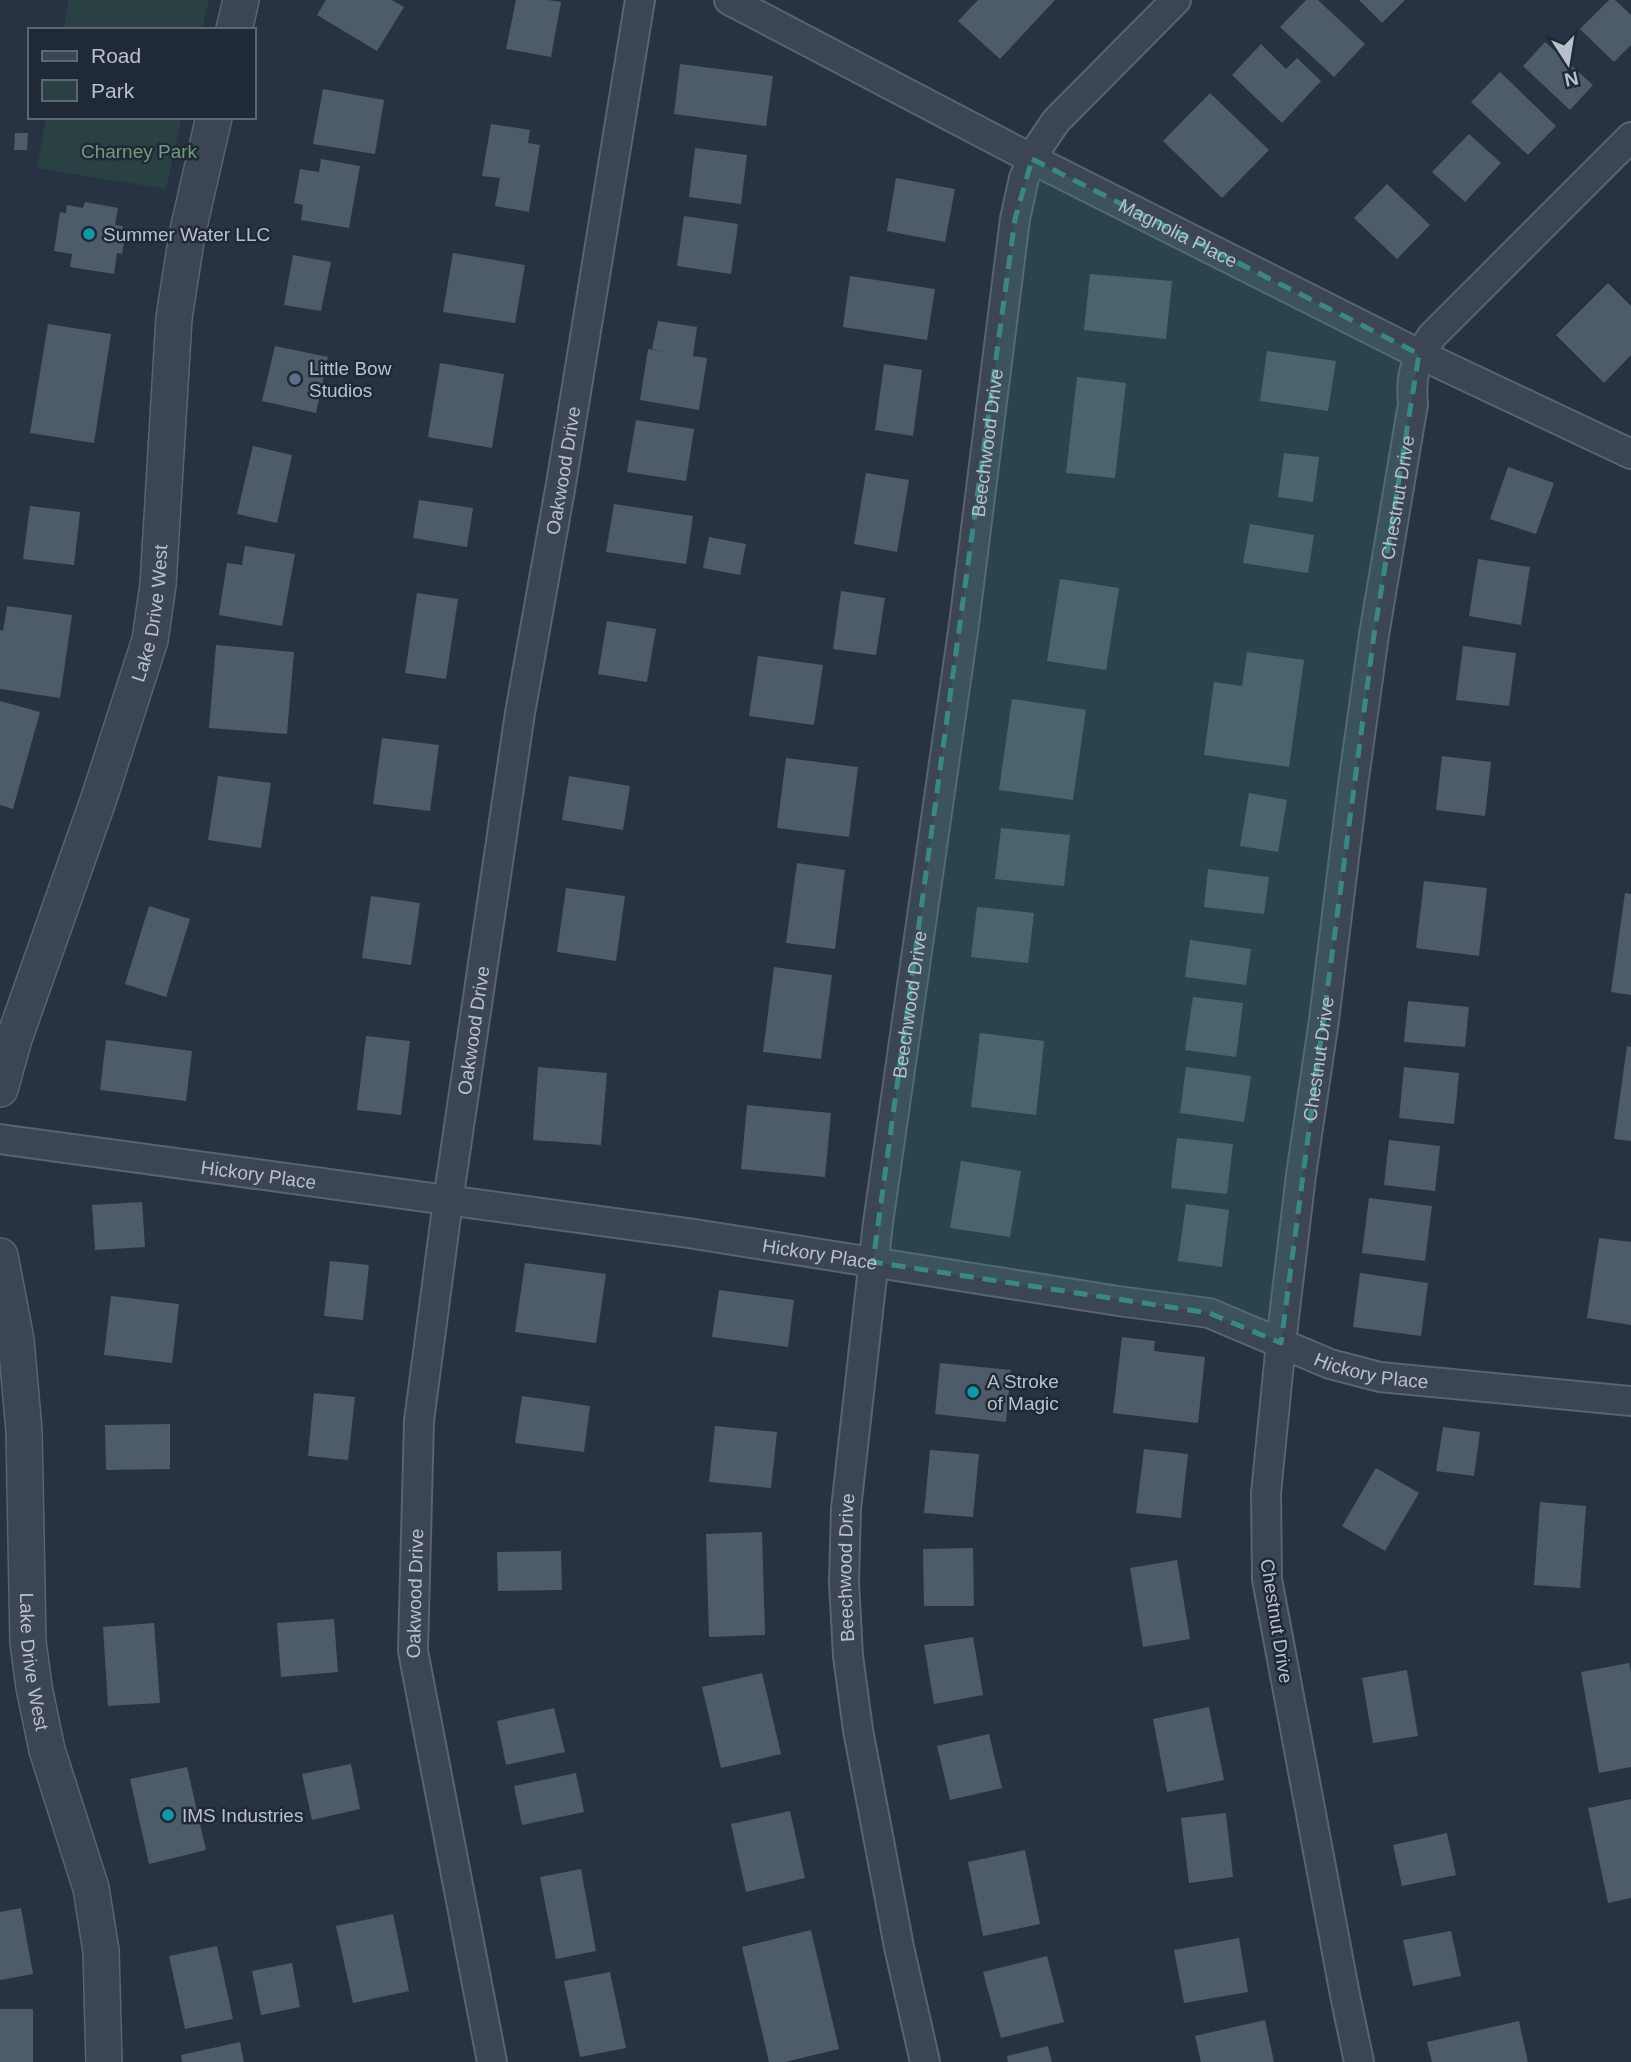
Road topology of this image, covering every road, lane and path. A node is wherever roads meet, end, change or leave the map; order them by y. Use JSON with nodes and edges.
{"nodes":[{"id":1,"x":241,"y":0,"type":"edge"},
{"id":2,"x":640,"y":0,"type":"edge"},
{"id":3,"x":729,"y":0,"type":"edge"},
{"id":4,"x":1176,"y":0,"type":"edge"},
{"id":5,"x":234,"y":28,"type":"edge"},
{"id":6,"x":214,"y":119,"type":"edge"},
{"id":7,"x":1631,"y":137,"type":"edge"},
{"id":8,"x":1032,"y":159,"type":"junction"},
{"id":9,"x":1419,"y":354,"type":"junction"},
{"id":10,"x":1631,"y":454,"type":"edge"},
{"id":11,"x":0,"y":1089,"type":"edge"},
{"id":12,"x":0,"y":1139,"type":"edge"},
{"id":13,"x":448,"y":1200,"type":"junction"},
{"id":14,"x":0,"y":1255,"type":"edge"},
{"id":15,"x":873,"y":1262,"type":"junction"},
{"id":16,"x":1281,"y":1343,"type":"junction"},
{"id":17,"x":1631,"y":1401,"type":"edge"},
{"id":18,"x":104,"y":2062,"type":"edge"},
{"id":19,"x":492,"y":2062,"type":"edge"},
{"id":20,"x":925,"y":2062,"type":"edge"},
{"id":21,"x":1359,"y":2062,"type":"edge"}],
"edges":[{"from":1,"to":5,"type":"street"},
{"from":2,"to":13,"type":"street","name":"Oakwood Drive"},
{"from":3,"to":8,"type":"street","name":"Magnolia Place"},
{"from":4,"to":8,"type":"street","name":"Beechwood Drive"},
{"from":6,"to":11,"type":"street","name":"Lake Drive West"},
{"from":7,"to":9,"type":"street","name":"Chestnut Drive"},
{"from":8,"to":9,"type":"street","name":"Magnolia Place"},
{"from":8,"to":15,"type":"street","name":"Beechwood Drive"},
{"from":9,"to":10,"type":"street","name":"Magnolia Place"},
{"from":9,"to":16,"type":"street","name":"Chestnut Drive"},
{"from":12,"to":13,"type":"street","name":"Hickory Place"},
{"from":13,"to":15,"type":"street","name":"Hickory Place"},
{"from":13,"to":19,"type":"street","name":"Oakwood Drive"},
{"from":14,"to":18,"type":"street","name":"Lake Drive West"},
{"from":15,"to":16,"type":"street","name":"Hickory Place"},
{"from":15,"to":20,"type":"street","name":"Beechwood Drive"},
{"from":16,"to":17,"type":"street","name":"Hickory Place"},
{"from":16,"to":21,"type":"street","name":"Chestnut Drive"}]}
